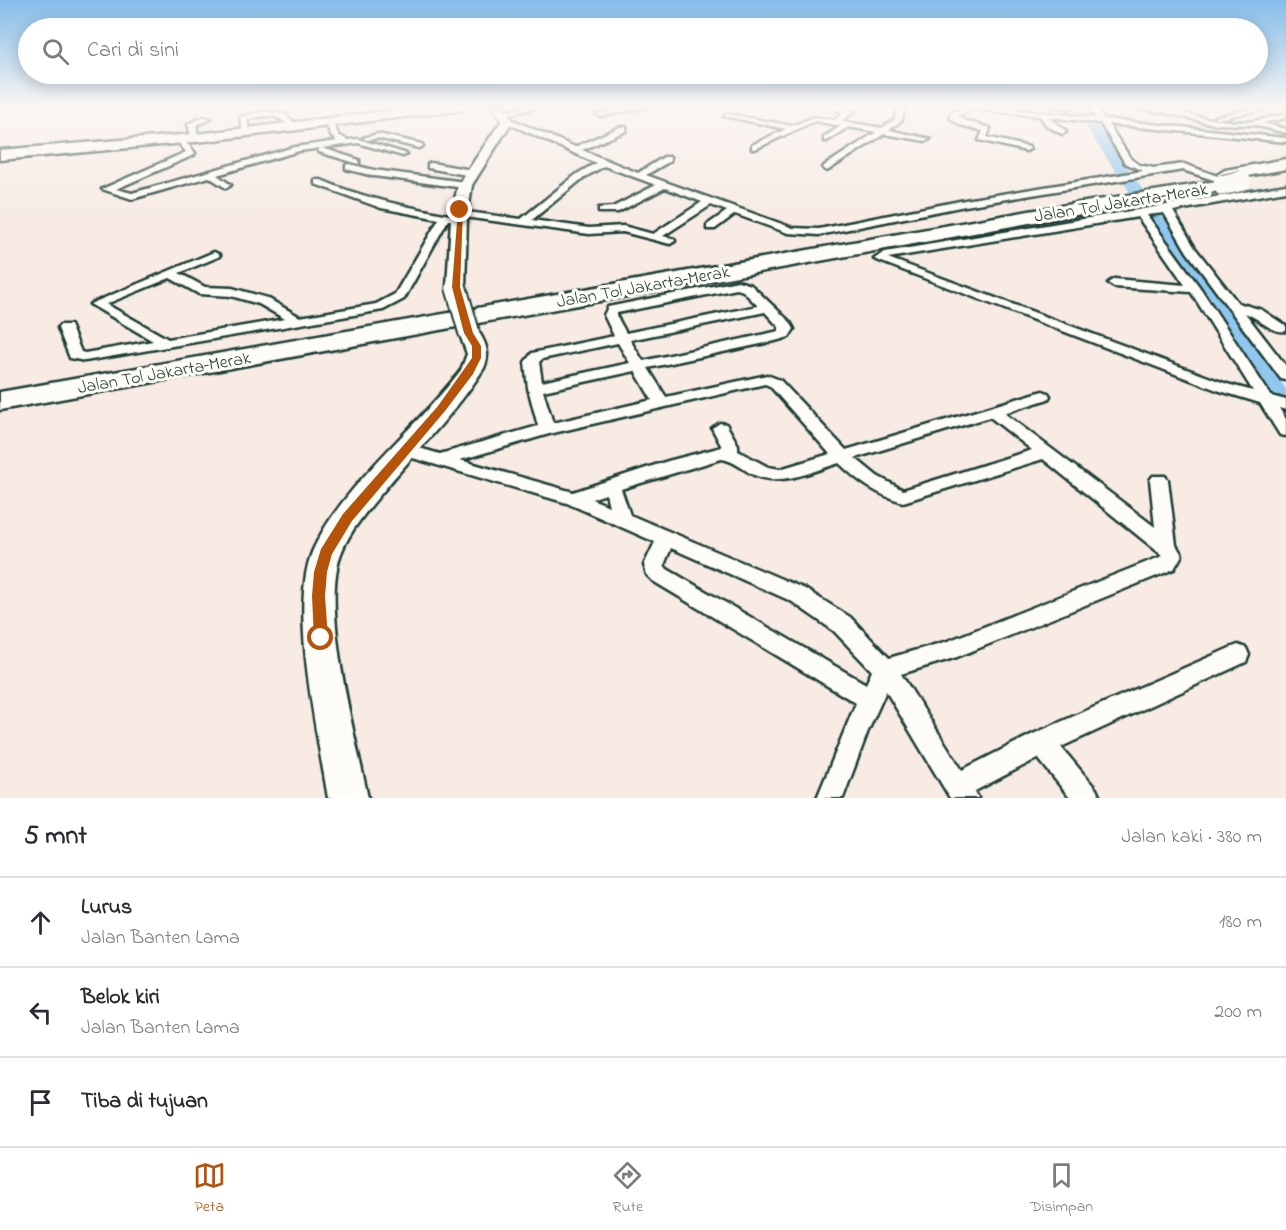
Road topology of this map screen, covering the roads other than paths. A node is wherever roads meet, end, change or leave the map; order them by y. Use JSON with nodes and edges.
{"nodes":[{"id":1,"x":131,"y":143,"type":"edge"},
{"id":2,"x":188,"y":143,"type":"edge"},
{"id":3,"x":343,"y":143,"type":"edge"},
{"id":4,"x":345,"y":143,"type":"edge"},
{"id":5,"x":366,"y":143,"type":"edge"},
{"id":6,"x":408,"y":143,"type":"edge"},
{"id":7,"x":487,"y":143,"type":"edge"},
{"id":8,"x":559,"y":143,"type":"edge"},
{"id":9,"x":591,"y":143,"type":"edge"},
{"id":10,"x":762,"y":143,"type":"edge"},
{"id":11,"x":864,"y":143,"type":"edge"},
{"id":12,"x":1003,"y":143,"type":"edge"},
{"id":13,"x":1117,"y":143,"type":"edge"},
{"id":14,"x":419,"y":146,"type":"dead end"},
{"id":15,"x":755,"y":147,"type":"dead end"},
{"id":16,"x":1026,"y":149,"type":"dead end"},
{"id":17,"x":322,"y":150,"type":"junction"},
{"id":18,"x":573,"y":151,"type":"junction"},
{"id":19,"x":403,"y":154,"type":"dead end"},
{"id":20,"x":0,"y":155,"type":"edge"},
{"id":21,"x":291,"y":159,"type":"dead end"},
{"id":22,"x":667,"y":159,"type":"dead end"},
{"id":23,"x":603,"y":163,"type":"junction"},
{"id":24,"x":1286,"y":164,"type":"edge"},
{"id":25,"x":431,"y":166,"type":"dead end"},
{"id":26,"x":827,"y":168,"type":"dead end"},
{"id":27,"x":209,"y":173,"type":"junction"},
{"id":28,"x":1286,"y":173,"type":"edge"},
{"id":29,"x":639,"y":176,"type":"junction"},
{"id":30,"x":469,"y":179,"type":"junction"},
{"id":31,"x":1224,"y":180,"type":"junction"},
{"id":32,"x":318,"y":182,"type":"dead end"},
{"id":33,"x":1167,"y":182,"type":"junction"},
{"id":34,"x":226,"y":184,"type":"dead end"},
{"id":35,"x":664,"y":185,"type":"junction"},
{"id":36,"x":1286,"y":188,"type":"edge"},
{"id":37,"x":1258,"y":193,"type":"junction"},
{"id":38,"x":1133,"y":199,"type":"junction"},
{"id":39,"x":709,"y":202,"type":"junction"},
{"id":40,"x":1165,"y":209,"type":"junction"},
{"id":41,"x":602,"y":210,"type":"dead end"},
{"id":42,"x":734,"y":210,"type":"junction"},
{"id":43,"x":454,"y":217,"type":"junction"},
{"id":44,"x":524,"y":222,"type":"junction"},
{"id":45,"x":711,"y":227,"type":"dead end"},
{"id":46,"x":656,"y":237,"type":"junction"},
{"id":47,"x":670,"y":241,"type":"dead end"},
{"id":48,"x":214,"y":255,"type":"dead end"},
{"id":49,"x":170,"y":273,"type":"junction"},
{"id":50,"x":1114,"y":283,"type":"dead end"},
{"id":51,"x":1195,"y":289,"type":"junction"},
{"id":52,"x":1236,"y":307,"type":"junction"},
{"id":53,"x":767,"y":308,"type":"junction"},
{"id":54,"x":298,"y":321,"type":"junction"},
{"id":55,"x":65,"y":328,"type":"dead end"},
{"id":56,"x":1281,"y":328,"type":"dead end"},
{"id":57,"x":621,"y":338,"type":"junction"},
{"id":58,"x":165,"y":343,"type":"junction"},
{"id":59,"x":641,"y":367,"type":"junction"},
{"id":60,"x":1283,"y":369,"type":"edge"},
{"id":61,"x":0,"y":385,"type":"edge"},
{"id":62,"x":535,"y":388,"type":"junction"},
{"id":63,"x":1043,"y":396,"type":"dead end"},
{"id":64,"x":1264,"y":399,"type":"junction"},
{"id":65,"x":0,"y":401,"type":"edge"},
{"id":66,"x":662,"y":404,"type":"junction"},
{"id":67,"x":1285,"y":405,"type":"edge"},
{"id":68,"x":992,"y":411,"type":"junction"},
{"id":69,"x":720,"y":428,"type":"dead end"},
{"id":70,"x":547,"y":429,"type":"junction"},
{"id":71,"x":1286,"y":431,"type":"edge"},
{"id":72,"x":405,"y":450,"type":"junction"},
{"id":73,"x":1046,"y":452,"type":"junction"},
{"id":74,"x":730,"y":454,"type":"junction"},
{"id":75,"x":842,"y":456,"type":"junction"},
{"id":76,"x":441,"y":460,"type":"junction"},
{"id":77,"x":1159,"y":480,"type":"dead end"},
{"id":78,"x":612,"y":487,"type":"junction"},
{"id":79,"x":573,"y":498,"type":"junction"},
{"id":80,"x":622,"y":519,"type":"junction"},
{"id":81,"x":666,"y":539,"type":"junction"},
{"id":82,"x":1167,"y":546,"type":"junction"},
{"id":83,"x":1238,"y":655,"type":"dead end"},
{"id":84,"x":885,"y":669,"type":"junction"},
{"id":85,"x":871,"y":699,"type":"junction"},
{"id":86,"x":1042,"y":743,"type":"junction"},
{"id":87,"x":961,"y":793,"type":"edge"},
{"id":88,"x":348,"y":798,"type":"edge"},
{"id":89,"x":830,"y":798,"type":"edge"},
{"id":90,"x":1087,"y":798,"type":"edge"}],
"edges":[{"from":1,"to":20,"type":"highway"},
{"from":2,"to":27,"type":"street"},
{"from":3,"to":27,"type":"street"},
{"from":4,"to":17,"type":"street"},
{"from":5,"to":19,"type":"street"},
{"from":6,"to":14,"type":"street"},
{"from":7,"to":30,"type":"main road"},
{"from":8,"to":18,"type":"street"},
{"from":9,"to":18,"type":"street"},
{"from":10,"to":15,"type":"street"},
{"from":11,"to":26,"type":"street"},
{"from":12,"to":16,"type":"street"},
{"from":13,"to":33,"type":"street"},
{"from":17,"to":21,"type":"street"},
{"from":17,"to":30,"type":"street"},
{"from":18,"to":23,"type":"street"},
{"from":22,"to":29,"type":"street"},
{"from":23,"to":29,"type":"street"},
{"from":23,"to":44,"type":"street"},
{"from":24,"to":31,"type":"highway","name":"Jalan Tol Jakarta–Merak"},
{"from":25,"to":30,"type":"street"},
{"from":27,"to":34,"type":"street"},
{"from":28,"to":31,"type":"highway","name":"Jalan Tol Jakarta–Merak","bridge":true},
{"from":29,"to":35,"type":"street"},
{"from":30,"to":43,"type":"main road"},
{"from":31,"to":33,"type":"highway","name":"Jalan Tol Jakarta–Merak"},
{"from":31,"to":33,"type":"highway","name":"Jalan Tol Jakarta–Merak"},
{"from":32,"to":43,"type":"street"},
{"from":33,"to":37,"type":"street"},
{"from":33,"to":38,"type":"highway","name":"Jalan Tol Jakarta–Merak"},
{"from":33,"to":38,"type":"street"},
{"from":35,"to":39,"type":"street"},
{"from":35,"to":41,"type":"street"},
{"from":36,"to":37,"type":"street"},
{"from":37,"to":40,"type":"street"},
{"from":38,"to":40,"type":"street"},
{"from":38,"to":42,"type":"street"},
{"from":38,"to":51,"type":"street"},
{"from":38,"to":61,"type":"highway","name":"Jalan Tol Jakarta–Merak"},
{"from":38,"to":64,"type":"street"},
{"from":38,"to":65,"type":"highway","name":"Jalan Tol Jakarta–Merak"},
{"from":39,"to":42,"type":"street"},
{"from":39,"to":46,"type":"street"},
{"from":40,"to":52,"type":"street"},
{"from":42,"to":45,"type":"street"},
{"from":43,"to":44,"type":"street"},
{"from":43,"to":54,"type":"street"},
{"from":43,"to":72,"type":"main road","bridge":true},
{"from":44,"to":46,"type":"street"},
{"from":46,"to":47,"type":"street"},
{"from":48,"to":49,"type":"street"},
{"from":49,"to":54,"type":"street"},
{"from":49,"to":58,"type":"street"},
{"from":50,"to":51,"type":"street"},
{"from":51,"to":64,"type":"street"},
{"from":52,"to":56,"type":"street"},
{"from":52,"to":60,"type":"street"},
{"from":53,"to":57,"type":"street"},
{"from":53,"to":57,"type":"street"},
{"from":53,"to":59,"type":"street"},
{"from":54,"to":58,"type":"street"},
{"from":55,"to":58,"type":"street"},
{"from":57,"to":59,"type":"street"},
{"from":57,"to":62,"type":"street"},
{"from":59,"to":62,"type":"street"},
{"from":59,"to":66,"type":"street"},
{"from":62,"to":70,"type":"street"},
{"from":63,"to":68,"type":"street"},
{"from":64,"to":67,"type":"street"},
{"from":64,"to":71,"type":"street"},
{"from":66,"to":70,"type":"street"},
{"from":66,"to":75,"type":"street"},
{"from":68,"to":73,"type":"street"},
{"from":68,"to":75,"type":"street"},
{"from":69,"to":74,"type":"street"},
{"from":70,"to":76,"type":"street"},
{"from":72,"to":76,"type":"street"},
{"from":72,"to":88,"type":"main road"},
{"from":73,"to":75,"type":"street"},
{"from":73,"to":82,"type":"street"},
{"from":74,"to":75,"type":"street"},
{"from":74,"to":78,"type":"street"},
{"from":76,"to":79,"type":"street"},
{"from":77,"to":82,"type":"street"},
{"from":78,"to":79,"type":"street"},
{"from":78,"to":80,"type":"street"},
{"from":79,"to":80,"type":"street"},
{"from":80,"to":81,"type":"street"},
{"from":81,"to":84,"type":"street"},
{"from":81,"to":85,"type":"street"},
{"from":82,"to":84,"type":"street"},
{"from":83,"to":86,"type":"street"},
{"from":84,"to":85,"type":"street"},
{"from":84,"to":87,"type":"street"},
{"from":85,"to":89,"type":"street"},
{"from":86,"to":87,"type":"street"},
{"from":86,"to":90,"type":"street"}]}
